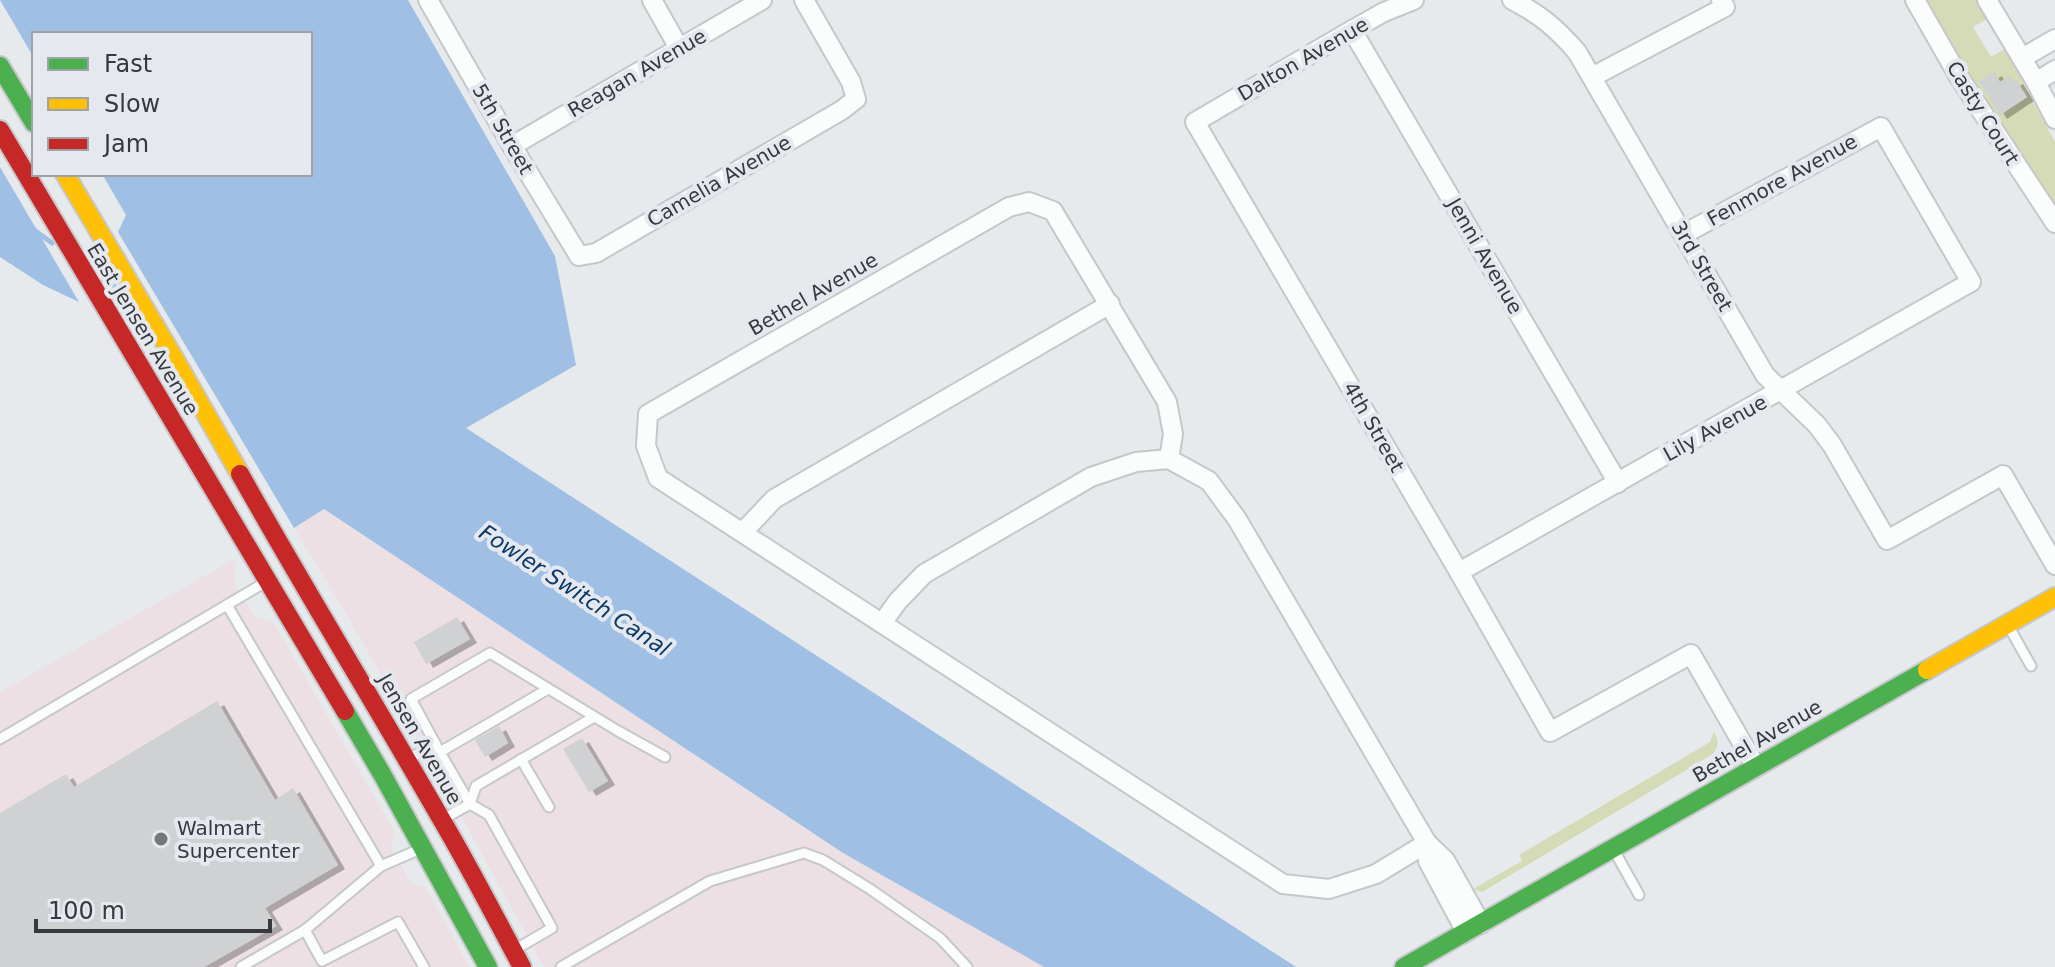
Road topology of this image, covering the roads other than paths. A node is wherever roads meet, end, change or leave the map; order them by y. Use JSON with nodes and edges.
{"nodes":[{"id":1,"x":428,"y":0,"type":"edge"},
{"id":2,"x":652,"y":0,"type":"edge"},
{"id":3,"x":762,"y":0,"type":"edge"},
{"id":4,"x":804,"y":0,"type":"edge"},
{"id":5,"x":1414,"y":0,"type":"edge"},
{"id":6,"x":1512,"y":0,"type":"edge"},
{"id":7,"x":1915,"y":0,"type":"edge"},
{"id":8,"x":1987,"y":0,"type":"edge"},
{"id":9,"x":1723,"y":4,"type":"edge"},
{"id":10,"x":1352,"y":30,"type":"junction"},
{"id":11,"x":2055,"y":39,"type":"edge"},
{"id":12,"x":679,"y":48,"type":"junction"},
{"id":13,"x":2022,"y":58,"type":"junction"},
{"id":14,"x":0,"y":66,"type":"edge"},
{"id":15,"x":2055,"y":70,"type":"edge"},
{"id":16,"x":1592,"y":77,"type":"junction"},
{"id":17,"x":2036,"y":82,"type":"junction"},
{"id":18,"x":2055,"y":119,"type":"edge"},
{"id":19,"x":32,"y":120,"type":"edge"},
{"id":20,"x":1195,"y":122,"type":"joint"},
{"id":21,"x":0,"y":130,"type":"edge"},
{"id":22,"x":512,"y":146,"type":"junction"},
{"id":23,"x":66,"y":176,"type":"edge"},
{"id":24,"x":2055,"y":223,"type":"edge"},
{"id":25,"x":1684,"y":234,"type":"junction"},
{"id":26,"x":579,"y":256,"type":"joint"},
{"id":27,"x":1971,"y":282,"type":"joint"},
{"id":28,"x":1110,"y":304,"type":"junction"},
{"id":29,"x":1781,"y":391,"type":"junction"},
{"id":30,"x":1169,"y":459,"type":"junction"},
{"id":31,"x":1618,"y":483,"type":"junction"},
{"id":32,"x":743,"y":532,"type":"junction"},
{"id":33,"x":275,"y":537,"type":"joint"},
{"id":34,"x":2055,"y":565,"type":"edge"},
{"id":35,"x":1459,"y":572,"type":"junction"},
{"id":36,"x":267,"y":581,"type":"junction"},
{"id":37,"x":2055,"y":597,"type":"edge"},
{"id":38,"x":227,"y":605,"type":"junction"},
{"id":39,"x":882,"y":623,"type":"junction"},
{"id":40,"x":2007,"y":625,"type":"junction"},
{"id":41,"x":2031,"y":666,"type":"dead end"},
{"id":42,"x":548,"y":689,"type":"junction"},
{"id":43,"x":337,"y":697,"type":"junction"},
{"id":44,"x":371,"y":699,"type":"junction"},
{"id":45,"x":594,"y":717,"type":"junction"},
{"id":46,"x":0,"y":739,"type":"edge"},
{"id":47,"x":438,"y":748,"type":"junction"},
{"id":48,"x":665,"y":757,"type":"dead end"},
{"id":49,"x":521,"y":759,"type":"junction"},
{"id":50,"x":406,"y":760,"type":"junction"},
{"id":51,"x":1756,"y":767,"type":"junction"},
{"id":52,"x":470,"y":804,"type":"junction"},
{"id":53,"x":549,"y":807,"type":"dead end"},
{"id":54,"x":442,"y":820,"type":"junction"},
{"id":55,"x":1427,"y":843,"type":"junction"},
{"id":56,"x":423,"y":848,"type":"junction"},
{"id":57,"x":1613,"y":849,"type":"junction"},
{"id":58,"x":381,"y":866,"type":"junction"},
{"id":59,"x":1639,"y":895,"type":"dead end"},
{"id":60,"x":1474,"y":928,"type":"junction"},
{"id":61,"x":305,"y":930,"type":"junction"},
{"id":62,"x":513,"y":950,"type":"junction"},
{"id":63,"x":324,"y":964,"type":"edge"},
{"id":64,"x":241,"y":967,"type":"edge"},
{"id":65,"x":424,"y":967,"type":"edge"},
{"id":66,"x":488,"y":967,"type":"edge"},
{"id":67,"x":522,"y":967,"type":"edge"},
{"id":68,"x":561,"y":967,"type":"edge"},
{"id":69,"x":967,"y":967,"type":"edge"},
{"id":70,"x":1404,"y":967,"type":"edge"}],
"edges":[{"from":1,"to":22,"type":"street","name":"5th Street"},
{"from":2,"to":12,"type":"street"},
{"from":3,"to":12,"type":"street","name":"Reagan Avenue"},
{"from":4,"to":26,"type":"street","name":"Camelia Avenue"},
{"from":5,"to":10,"type":"street","name":"Dalton Avenue"},
{"from":6,"to":16,"type":"street","name":"3rd Street"},
{"from":7,"to":24,"type":"street","name":"Casty Court"},
{"from":8,"to":13,"type":"street"},
{"from":9,"to":16,"type":"street"},
{"from":10,"to":20,"type":"street","name":"Dalton Avenue"},
{"from":10,"to":31,"type":"street","name":"Jenni Avenue"},
{"from":11,"to":13,"type":"street"},
{"from":12,"to":22,"type":"street","name":"Reagan Avenue"},
{"from":13,"to":17,"type":"street"},
{"from":14,"to":19,"type":"main road"},
{"from":15,"to":17,"type":"street"},
{"from":16,"to":25,"type":"street","name":"3rd Street"},
{"from":17,"to":18,"type":"street"},
{"from":20,"to":35,"type":"street","name":"4th Street"},
{"from":21,"to":36,"type":"main road","name":"East Jensen Avenue"},
{"from":22,"to":26,"type":"street","name":"5th Street"},
{"from":23,"to":33,"type":"main road","name":"East Jensen Avenue"},
{"from":25,"to":27,"type":"street","name":"Fenmore Avenue"},
{"from":25,"to":29,"type":"street","name":"3rd Street"},
{"from":27,"to":29,"type":"street","name":"Lily Avenue"},
{"from":28,"to":30,"type":"street","name":"Bethel Avenue"},
{"from":28,"to":32,"type":"street"},
{"from":28,"to":32,"type":"street","name":"Bethel Avenue"},
{"from":29,"to":31,"type":"street","name":"Lily Avenue"},
{"from":29,"to":34,"type":"street","name":"3rd Street"},
{"from":30,"to":39,"type":"street"},
{"from":30,"to":55,"type":"street"},
{"from":31,"to":35,"type":"street","name":"Lily Avenue"},
{"from":32,"to":39,"type":"street","name":"Bethel Avenue"},
{"from":33,"to":44,"type":"main road","name":"Jensen Avenue"},
{"from":35,"to":51,"type":"street","name":"4th Street"},
{"from":36,"to":38,"type":"lane"},
{"from":36,"to":43,"type":"main road"},
{"from":36,"to":44,"type":"main road"},
{"from":37,"to":40,"type":"main road","name":"Bethel Avenue"},
{"from":38,"to":46,"type":"lane"},
{"from":38,"to":58,"type":"lane"},
{"from":39,"to":55,"type":"street","name":"Bethel Avenue"},
{"from":40,"to":41,"type":"lane"},
{"from":40,"to":51,"type":"main road","name":"Bethel Avenue"},
{"from":42,"to":45,"type":"lane"},
{"from":42,"to":47,"type":"lane"},
{"from":42,"to":47,"type":"lane"},
{"from":43,"to":54,"type":"main road"},
{"from":43,"to":56,"type":"main road"},
{"from":44,"to":50,"type":"main road","name":"Jensen Avenue"},
{"from":45,"to":48,"type":"lane"},
{"from":45,"to":49,"type":"lane"},
{"from":47,"to":50,"type":"lane"},
{"from":47,"to":52,"type":"lane"},
{"from":49,"to":52,"type":"lane"},
{"from":49,"to":53,"type":"lane"},
{"from":50,"to":54,"type":"main road","name":"Jensen Avenue"},
{"from":51,"to":57,"type":"main road","name":"Bethel Avenue"},
{"from":52,"to":54,"type":"lane"},
{"from":52,"to":62,"type":"lane"},
{"from":54,"to":62,"type":"main road","name":"Jensen Avenue"},
{"from":55,"to":60,"type":"street"},
{"from":56,"to":58,"type":"lane"},
{"from":56,"to":62,"type":"main road"},
{"from":56,"to":66,"type":"main road"},
{"from":57,"to":59,"type":"lane"},
{"from":57,"to":60,"type":"main road","name":"Bethel Avenue"},
{"from":58,"to":61,"type":"lane"},
{"from":60,"to":70,"type":"main road","name":"Bethel Avenue"},
{"from":61,"to":63,"type":"lane"},
{"from":61,"to":64,"type":"lane"},
{"from":62,"to":67,"type":"main road","name":"Jensen Avenue"},
{"from":63,"to":65,"type":"lane"},
{"from":68,"to":69,"type":"lane"}]}
